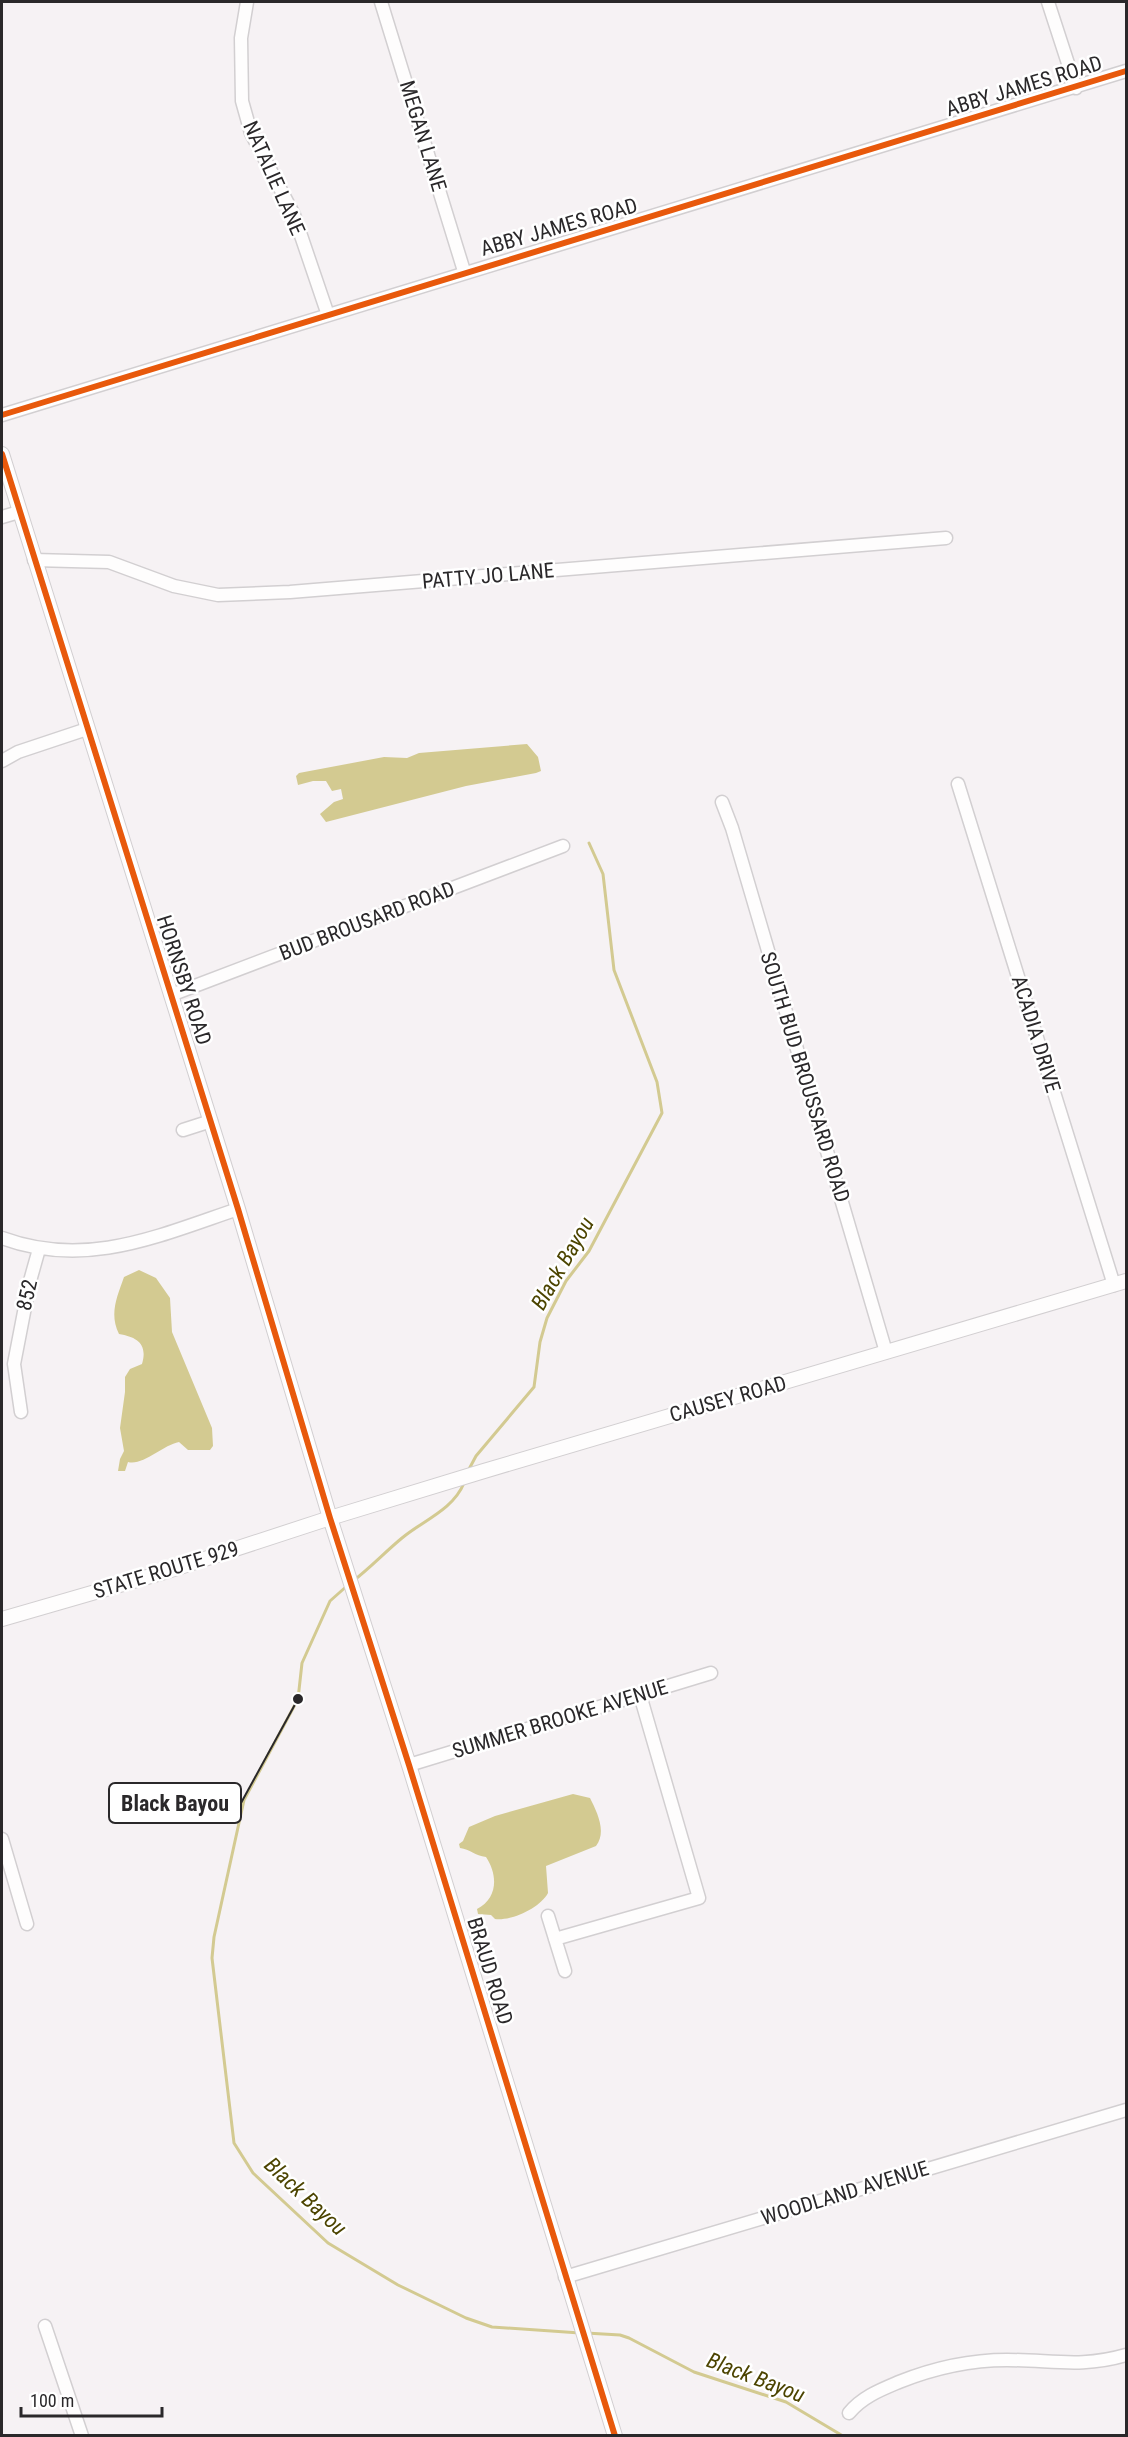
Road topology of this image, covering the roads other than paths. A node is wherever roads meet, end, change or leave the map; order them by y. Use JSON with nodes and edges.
{"nodes":[{"id":1,"x":247,"y":2,"type":"edge"},
{"id":2,"x":381,"y":2,"type":"edge"},
{"id":3,"x":1048,"y":2,"type":"edge"},
{"id":4,"x":1126,"y":71,"type":"edge"},
{"id":5,"x":1076,"y":88,"type":"junction"},
{"id":6,"x":464,"y":271,"type":"junction"},
{"id":7,"x":328,"y":315,"type":"junction"},
{"id":8,"x":2,"y":415,"type":"edge"},
{"id":9,"x":2,"y":454,"type":"edge"},
{"id":10,"x":19,"y":512,"type":"junction"},
{"id":11,"x":2,"y":518,"type":"edge"},
{"id":12,"x":946,"y":538,"type":"dead end"},
{"id":13,"x":34,"y":560,"type":"junction"},
{"id":14,"x":87,"y":729,"type":"junction"},
{"id":15,"x":2,"y":761,"type":"edge"},
{"id":16,"x":958,"y":784,"type":"dead end"},
{"id":17,"x":722,"y":802,"type":"dead end"},
{"id":18,"x":563,"y":846,"type":"dead end"},
{"id":19,"x":171,"y":995,"type":"junction"},
{"id":20,"x":211,"y":1121,"type":"junction"},
{"id":21,"x":183,"y":1130,"type":"dead end"},
{"id":22,"x":238,"y":1209,"type":"junction"},
{"id":23,"x":2,"y":1238,"type":"edge"},
{"id":24,"x":39,"y":1249,"type":"junction"},
{"id":25,"x":1120,"y":1283,"type":"edge"},
{"id":26,"x":886,"y":1352,"type":"junction"},
{"id":27,"x":21,"y":1412,"type":"dead end"},
{"id":28,"x":330,"y":1518,"type":"junction"},
{"id":29,"x":2,"y":1619,"type":"edge"},
{"id":30,"x":711,"y":1673,"type":"dead end"},
{"id":31,"x":640,"y":1695,"type":"junction"},
{"id":32,"x":409,"y":1765,"type":"junction"},
{"id":33,"x":2,"y":1839,"type":"edge"},
{"id":34,"x":548,"y":1916,"type":"dead end"},
{"id":35,"x":27,"y":1924,"type":"dead end"},
{"id":36,"x":555,"y":1939,"type":"junction"},
{"id":37,"x":565,"y":1971,"type":"dead end"},
{"id":38,"x":1126,"y":2110,"type":"edge"},
{"id":39,"x":565,"y":2277,"type":"junction"},
{"id":40,"x":45,"y":2326,"type":"dead end"},
{"id":41,"x":1126,"y":2355,"type":"edge"},
{"id":42,"x":849,"y":2413,"type":"dead end"},
{"id":43,"x":82,"y":2436,"type":"edge"},
{"id":44,"x":615,"y":2436,"type":"edge"}],
"edges":[{"from":1,"to":7,"type":"street","name":"NATALIE LANE"},
{"from":2,"to":6,"type":"street","name":"MEGAN LANE"},
{"from":3,"to":5,"type":"street"},
{"from":4,"to":5,"type":"street","name":"ABBY JAMES ROAD"},
{"from":5,"to":6,"type":"street","name":"ABBY JAMES ROAD"},
{"from":6,"to":7,"type":"street","name":"ABBY JAMES ROAD"},
{"from":7,"to":8,"type":"street","name":"ABBY JAMES ROAD"},
{"from":9,"to":10,"type":"street","name":"HORNSBY ROAD"},
{"from":10,"to":11,"type":"street"},
{"from":10,"to":13,"type":"street","name":"HORNSBY ROAD"},
{"from":12,"to":13,"type":"street","name":"PATTY JO LANE"},
{"from":13,"to":14,"type":"street","name":"HORNSBY ROAD"},
{"from":14,"to":15,"type":"street"},
{"from":14,"to":19,"type":"street","name":"HORNSBY ROAD"},
{"from":16,"to":25,"type":"street","name":"ACADIA DRIVE"},
{"from":17,"to":26,"type":"street","name":"SOUTH BUD BROUSSARD ROAD"},
{"from":18,"to":19,"type":"street","name":"BUD BROUSARD ROAD"},
{"from":19,"to":20,"type":"street","name":"HORNSBY ROAD"},
{"from":20,"to":21,"type":"street"},
{"from":20,"to":22,"type":"street","name":"HORNSBY ROAD"},
{"from":22,"to":24,"type":"street"},
{"from":22,"to":28,"type":"street","name":"HORNSBY ROAD"},
{"from":23,"to":24,"type":"street"},
{"from":24,"to":27,"type":"street","name":"852"},
{"from":25,"to":26,"type":"street","name":"CAUSEY ROAD"},
{"from":26,"to":28,"type":"street","name":"CAUSEY ROAD"},
{"from":28,"to":29,"type":"street","name":"STATE ROUTE 929"},
{"from":28,"to":32,"type":"street","name":"BRAUD ROAD"},
{"from":30,"to":31,"type":"street","name":"SUMMER BROOKE AVENUE"},
{"from":31,"to":32,"type":"street","name":"SUMMER BROOKE AVENUE"},
{"from":31,"to":36,"type":"street"},
{"from":32,"to":39,"type":"street","name":"BRAUD ROAD"},
{"from":33,"to":35,"type":"street"},
{"from":34,"to":36,"type":"street"},
{"from":36,"to":37,"type":"street"},
{"from":38,"to":39,"type":"street","name":"WOODLAND AVENUE"},
{"from":39,"to":44,"type":"street","name":"BRAUD ROAD"},
{"from":40,"to":43,"type":"street"},
{"from":41,"to":42,"type":"street"}]}
